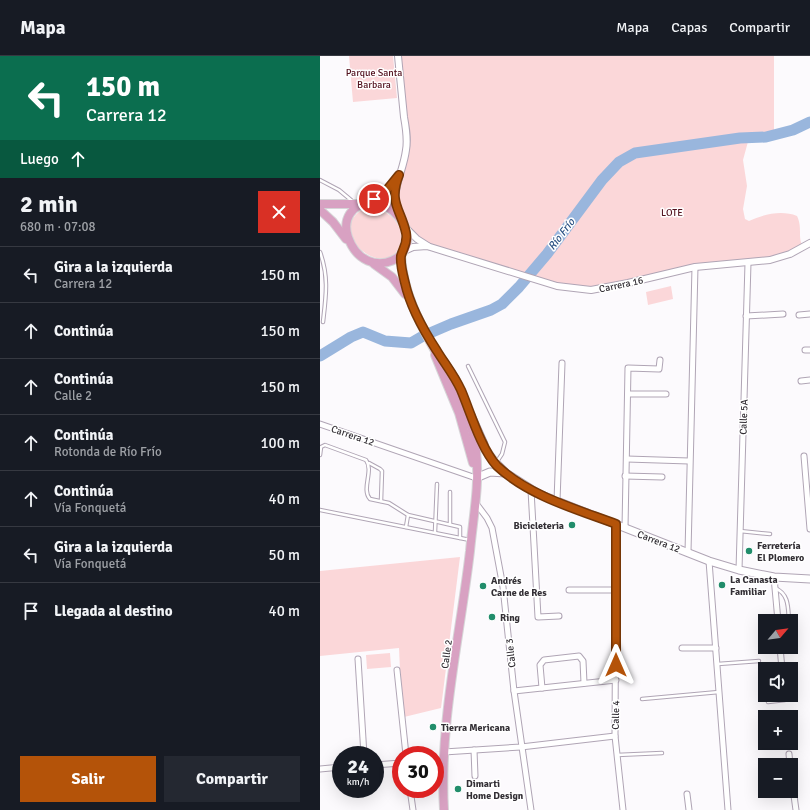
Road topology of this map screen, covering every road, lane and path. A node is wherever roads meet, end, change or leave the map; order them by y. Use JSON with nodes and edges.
{"nodes":[{"id":1,"x":398,"y":56,"type":"edge"},
{"id":2,"x":399,"y":175,"type":"junction"},
{"id":3,"x":320,"y":180,"type":"edge"},
{"id":4,"x":351,"y":200,"type":"dead end"},
{"id":5,"x":365,"y":203,"type":"junction"},
{"id":6,"x":320,"y":204,"type":"edge"},
{"id":7,"x":320,"y":210,"type":"edge"},
{"id":8,"x":404,"y":225,"type":"junction"},
{"id":9,"x":810,"y":243,"type":"edge"},
{"id":10,"x":352,"y":246,"type":"junction"},
{"id":11,"x":432,"y":247,"type":"junction"},
{"id":12,"x":320,"y":252,"type":"edge"},
{"id":13,"x":403,"y":253,"type":"junction"},
{"id":14,"x":372,"y":262,"type":"junction"},
{"id":15,"x":748,"y":263,"type":"junction"},
{"id":16,"x":696,"y":267,"type":"junction"},
{"id":17,"x":412,"y":304,"type":"junction"},
{"id":18,"x":783,"y":314,"type":"dead end"},
{"id":19,"x":810,"y":314,"type":"edge"},
{"id":20,"x":799,"y":315,"type":"dead end"},
{"id":21,"x":746,"y":316,"type":"junction"},
{"id":22,"x":324,"y":322,"type":"dead end"},
{"id":23,"x":432,"y":345,"type":"junction"},
{"id":24,"x":440,"y":358,"type":"junction"},
{"id":25,"x":660,"y":360,"type":"dead end"},
{"id":26,"x":562,"y":363,"type":"dead end"},
{"id":27,"x":468,"y":366,"type":"dead end"},
{"id":28,"x":810,"y":380,"type":"edge"},
{"id":29,"x":801,"y":381,"type":"dead end"},
{"id":30,"x":446,"y":382,"type":"junction"},
{"id":31,"x":628,"y":394,"type":"junction"},
{"id":32,"x":666,"y":394,"type":"dead end"},
{"id":33,"x":320,"y":424,"type":"edge"},
{"id":34,"x":469,"y":424,"type":"junction"},
{"id":35,"x":320,"y":455,"type":"edge"},
{"id":36,"x":804,"y":456,"type":"dead end"},
{"id":37,"x":627,"y":459,"type":"junction"},
{"id":38,"x":689,"y":461,"type":"junction"},
{"id":39,"x":368,"y":463,"type":"junction"},
{"id":40,"x":496,"y":464,"type":"junction"},
{"id":41,"x":808,"y":466,"type":"edge"},
{"id":42,"x":506,"y":473,"type":"junction"},
{"id":43,"x":625,"y":476,"type":"junction"},
{"id":44,"x":662,"y":477,"type":"dead end"},
{"id":45,"x":476,"y":478,"type":"junction"},
{"id":46,"x":437,"y":484,"type":"dead end"},
{"id":47,"x":531,"y":490,"type":"junction"},
{"id":48,"x":450,"y":492,"type":"dead end"},
{"id":49,"x":381,"y":501,"type":"junction"},
{"id":50,"x":557,"y":501,"type":"junction"},
{"id":51,"x":475,"y":502,"type":"junction"},
{"id":52,"x":320,"y":510,"type":"edge"},
{"id":53,"x":408,"y":515,"type":"junction"},
{"id":54,"x":435,"y":521,"type":"junction"},
{"id":55,"x":450,"y":524,"type":"junction"},
{"id":56,"x":616,"y":524,"type":"junction"},
{"id":57,"x":406,"y":527,"type":"junction"},
{"id":58,"x":625,"y":528,"type":"junction"},
{"id":59,"x":810,"y":529,"type":"edge"},
{"id":60,"x":740,"y":531,"type":"junction"},
{"id":61,"x":435,"y":532,"type":"junction"},
{"id":62,"x":770,"y":534,"type":"dead end"},
{"id":63,"x":460,"y":538,"type":"junction"},
{"id":64,"x":471,"y":540,"type":"junction"},
{"id":65,"x":688,"y":552,"type":"junction"},
{"id":66,"x":709,"y":561,"type":"junction"},
{"id":67,"x":739,"y":570,"type":"junction"},
{"id":68,"x":774,"y":577,"type":"junction"},
{"id":69,"x":810,"y":579,"type":"edge"},
{"id":70,"x":775,"y":588,"type":"junction"},
{"id":71,"x":569,"y":590,"type":"dead end"},
{"id":72,"x":615,"y":590,"type":"junction"},
{"id":73,"x":777,"y":614,"type":"edge"},
{"id":74,"x":788,"y":614,"type":"edge"},
{"id":75,"x":559,"y":616,"type":"dead end"},
{"id":76,"x":682,"y":648,"type":"dead end"},
{"id":77,"x":716,"y":648,"type":"junction"},
{"id":78,"x":358,"y":659,"type":"dead end"},
{"id":79,"x":759,"y":661,"type":"dead end"},
{"id":80,"x":717,"y":664,"type":"junction"},
{"id":81,"x":397,"y":670,"type":"dead end"},
{"id":82,"x":616,"y":680,"type":"junction"},
{"id":83,"x":584,"y":683,"type":"junction"},
{"id":84,"x":542,"y":688,"type":"junction"},
{"id":85,"x":514,"y":690,"type":"junction"},
{"id":86,"x":719,"y":692,"type":"junction"},
{"id":87,"x":642,"y":699,"type":"dead end"},
{"id":88,"x":615,"y":736,"type":"junction"},
{"id":89,"x":363,"y":746,"type":"edge"},
{"id":90,"x":405,"y":746,"type":"edge"},
{"id":91,"x":521,"y":747,"type":"junction"},
{"id":92,"x":474,"y":750,"type":"junction"},
{"id":93,"x":444,"y":752,"type":"joint"},
{"id":94,"x":662,"y":753,"type":"dead end"},
{"id":95,"x":788,"y":754,"type":"dead end"},
{"id":96,"x":617,"y":755,"type":"junction"},
{"id":97,"x":789,"y":758,"type":"edge"},
{"id":98,"x":332,"y":768,"type":"edge"},
{"id":99,"x":320,"y":769,"type":"edge"},
{"id":100,"x":475,"y":776,"type":"dead end"},
{"id":101,"x":687,"y":794,"type":"dead end"},
{"id":102,"x":411,"y":798,"type":"edge"},
{"id":103,"x":444,"y":798,"type":"edge"},
{"id":104,"x":794,"y":798,"type":"edge"},
{"id":105,"x":412,"y":810,"type":"edge"},
{"id":106,"x":444,"y":810,"type":"edge"},
{"id":107,"x":531,"y":810,"type":"edge"},
{"id":108,"x":623,"y":810,"type":"edge"},
{"id":109,"x":689,"y":810,"type":"edge"},
{"id":110,"x":728,"y":810,"type":"edge"},
{"id":111,"x":796,"y":810,"type":"edge"}],
"edges":[{"from":1,"to":2,"type":"street"},
{"from":2,"to":5,"type":"street"},
{"from":2,"to":8,"type":"street"},
{"from":3,"to":4,"type":"lane"},
{"from":5,"to":6,"type":"main road"},
{"from":5,"to":8,"type":"main road"},
{"from":5,"to":10,"type":"main road"},
{"from":7,"to":10,"type":"main road"},
{"from":8,"to":11,"type":"street","name":"Carrera 16"},
{"from":8,"to":13,"type":"main road"},
{"from":9,"to":15,"type":"street","name":"Carrera 16"},
{"from":10,"to":14,"type":"main road"},
{"from":11,"to":13,"type":"street","name":"Carrera 16"},
{"from":11,"to":16,"type":"street","name":"Carrera 16"},
{"from":12,"to":22,"type":"lane"},
{"from":13,"to":14,"type":"main road"},
{"from":13,"to":17,"type":"main road"},
{"from":14,"to":17,"type":"main road"},
{"from":15,"to":16,"type":"street","name":"Carrera 16"},
{"from":15,"to":21,"type":"street","name":"Calle 5A"},
{"from":16,"to":38,"type":"street"},
{"from":17,"to":23,"type":"main road"},
{"from":18,"to":21,"type":"street"},
{"from":19,"to":20,"type":"street"},
{"from":21,"to":60,"type":"street","name":"Calle 5A"},
{"from":23,"to":24,"type":"main road"},
{"from":23,"to":30,"type":"main road"},
{"from":24,"to":34,"type":"main road"},
{"from":24,"to":40,"type":"main road","name":"Carrera 12"},
{"from":25,"to":31,"type":"street"},
{"from":26,"to":50,"type":"street"},
{"from":27,"to":40,"type":"lane"},
{"from":28,"to":29,"type":"street"},
{"from":30,"to":34,"type":"main road"},
{"from":30,"to":45,"type":"main road"},
{"from":31,"to":32,"type":"street"},
{"from":31,"to":37,"type":"street"},
{"from":33,"to":45,"type":"street","name":"Carrera 12"},
{"from":34,"to":40,"type":"main road"},
{"from":34,"to":45,"type":"main road"},
{"from":35,"to":39,"type":"lane"},
{"from":36,"to":41,"type":"street"},
{"from":37,"to":38,"type":"street"},
{"from":37,"to":43,"type":"street"},
{"from":38,"to":65,"type":"street"},
{"from":39,"to":49,"type":"lane"},
{"from":39,"to":49,"type":"lane"},
{"from":40,"to":42,"type":"main road","name":"Carrera 12"},
{"from":41,"to":59,"type":"street"},
{"from":42,"to":45,"type":"main road"},
{"from":42,"to":47,"type":"main road","name":"Carrera 12"},
{"from":43,"to":44,"type":"street"},
{"from":43,"to":58,"type":"street"},
{"from":45,"to":51,"type":"main road","name":"Calle 2"},
{"from":46,"to":54,"type":"lane"},
{"from":47,"to":50,"type":"main road","name":"Carrera 12"},
{"from":47,"to":75,"type":"street"},
{"from":48,"to":55,"type":"lane"},
{"from":49,"to":53,"type":"lane"},
{"from":50,"to":56,"type":"main road","name":"Carrera 12"},
{"from":51,"to":64,"type":"main road","name":"Calle 2"},
{"from":51,"to":85,"type":"street","name":"Calle 3"},
{"from":52,"to":57,"type":"lane"},
{"from":53,"to":54,"type":"lane"},
{"from":53,"to":57,"type":"lane"},
{"from":54,"to":55,"type":"lane"},
{"from":54,"to":61,"type":"lane"},
{"from":55,"to":63,"type":"lane"},
{"from":56,"to":58,"type":"main road","name":"Carrera 12"},
{"from":56,"to":72,"type":"street","name":"Calle 4"},
{"from":57,"to":61,"type":"lane"},
{"from":58,"to":65,"type":"main road","name":"Carrera 12"},
{"from":60,"to":62,"type":"lane"},
{"from":60,"to":67,"type":"street","name":"Calle 5A"},
{"from":61,"to":63,"type":"lane"},
{"from":63,"to":64,"type":"lane"},
{"from":64,"to":93,"type":"main road","name":"Calle 2"},
{"from":65,"to":66,"type":"main road","name":"Carrera 12"},
{"from":66,"to":67,"type":"main road","name":"Carrera 12"},
{"from":66,"to":77,"type":"street"},
{"from":67,"to":68,"type":"main road","name":"Carrera 12"},
{"from":68,"to":69,"type":"main road","name":"Carrera 12"},
{"from":68,"to":70,"type":"street"},
{"from":70,"to":73,"type":"street"},
{"from":70,"to":74,"type":"lane"},
{"from":71,"to":72,"type":"street"},
{"from":72,"to":82,"type":"street","name":"Calle 4"},
{"from":76,"to":77,"type":"street"},
{"from":77,"to":80,"type":"street"},
{"from":78,"to":89,"type":"street"},
{"from":79,"to":80,"type":"lane"},
{"from":80,"to":86,"type":"street"},
{"from":81,"to":90,"type":"street"},
{"from":82,"to":83,"type":"street"},
{"from":82,"to":88,"type":"street","name":"Calle 4"},
{"from":83,"to":84,"type":"street"},
{"from":83,"to":84,"type":"street"},
{"from":84,"to":85,"type":"street"},
{"from":85,"to":91,"type":"street","name":"Calle 3"},
{"from":86,"to":87,"type":"lane"},
{"from":86,"to":110,"type":"street"},
{"from":88,"to":91,"type":"street"},
{"from":88,"to":96,"type":"street","name":"Calle 4"},
{"from":91,"to":92,"type":"street"},
{"from":91,"to":107,"type":"street","name":"Calle 3"},
{"from":92,"to":93,"type":"street"},
{"from":92,"to":100,"type":"street"},
{"from":94,"to":96,"type":"lane"},
{"from":95,"to":97,"type":"street"},
{"from":96,"to":108,"type":"street","name":"Calle 4"},
{"from":98,"to":99,"type":"street"},
{"from":101,"to":109,"type":"street"},
{"from":102,"to":105,"type":"street"},
{"from":103,"to":106,"type":"main road","name":"Calle 2"},
{"from":104,"to":111,"type":"street"}]}
